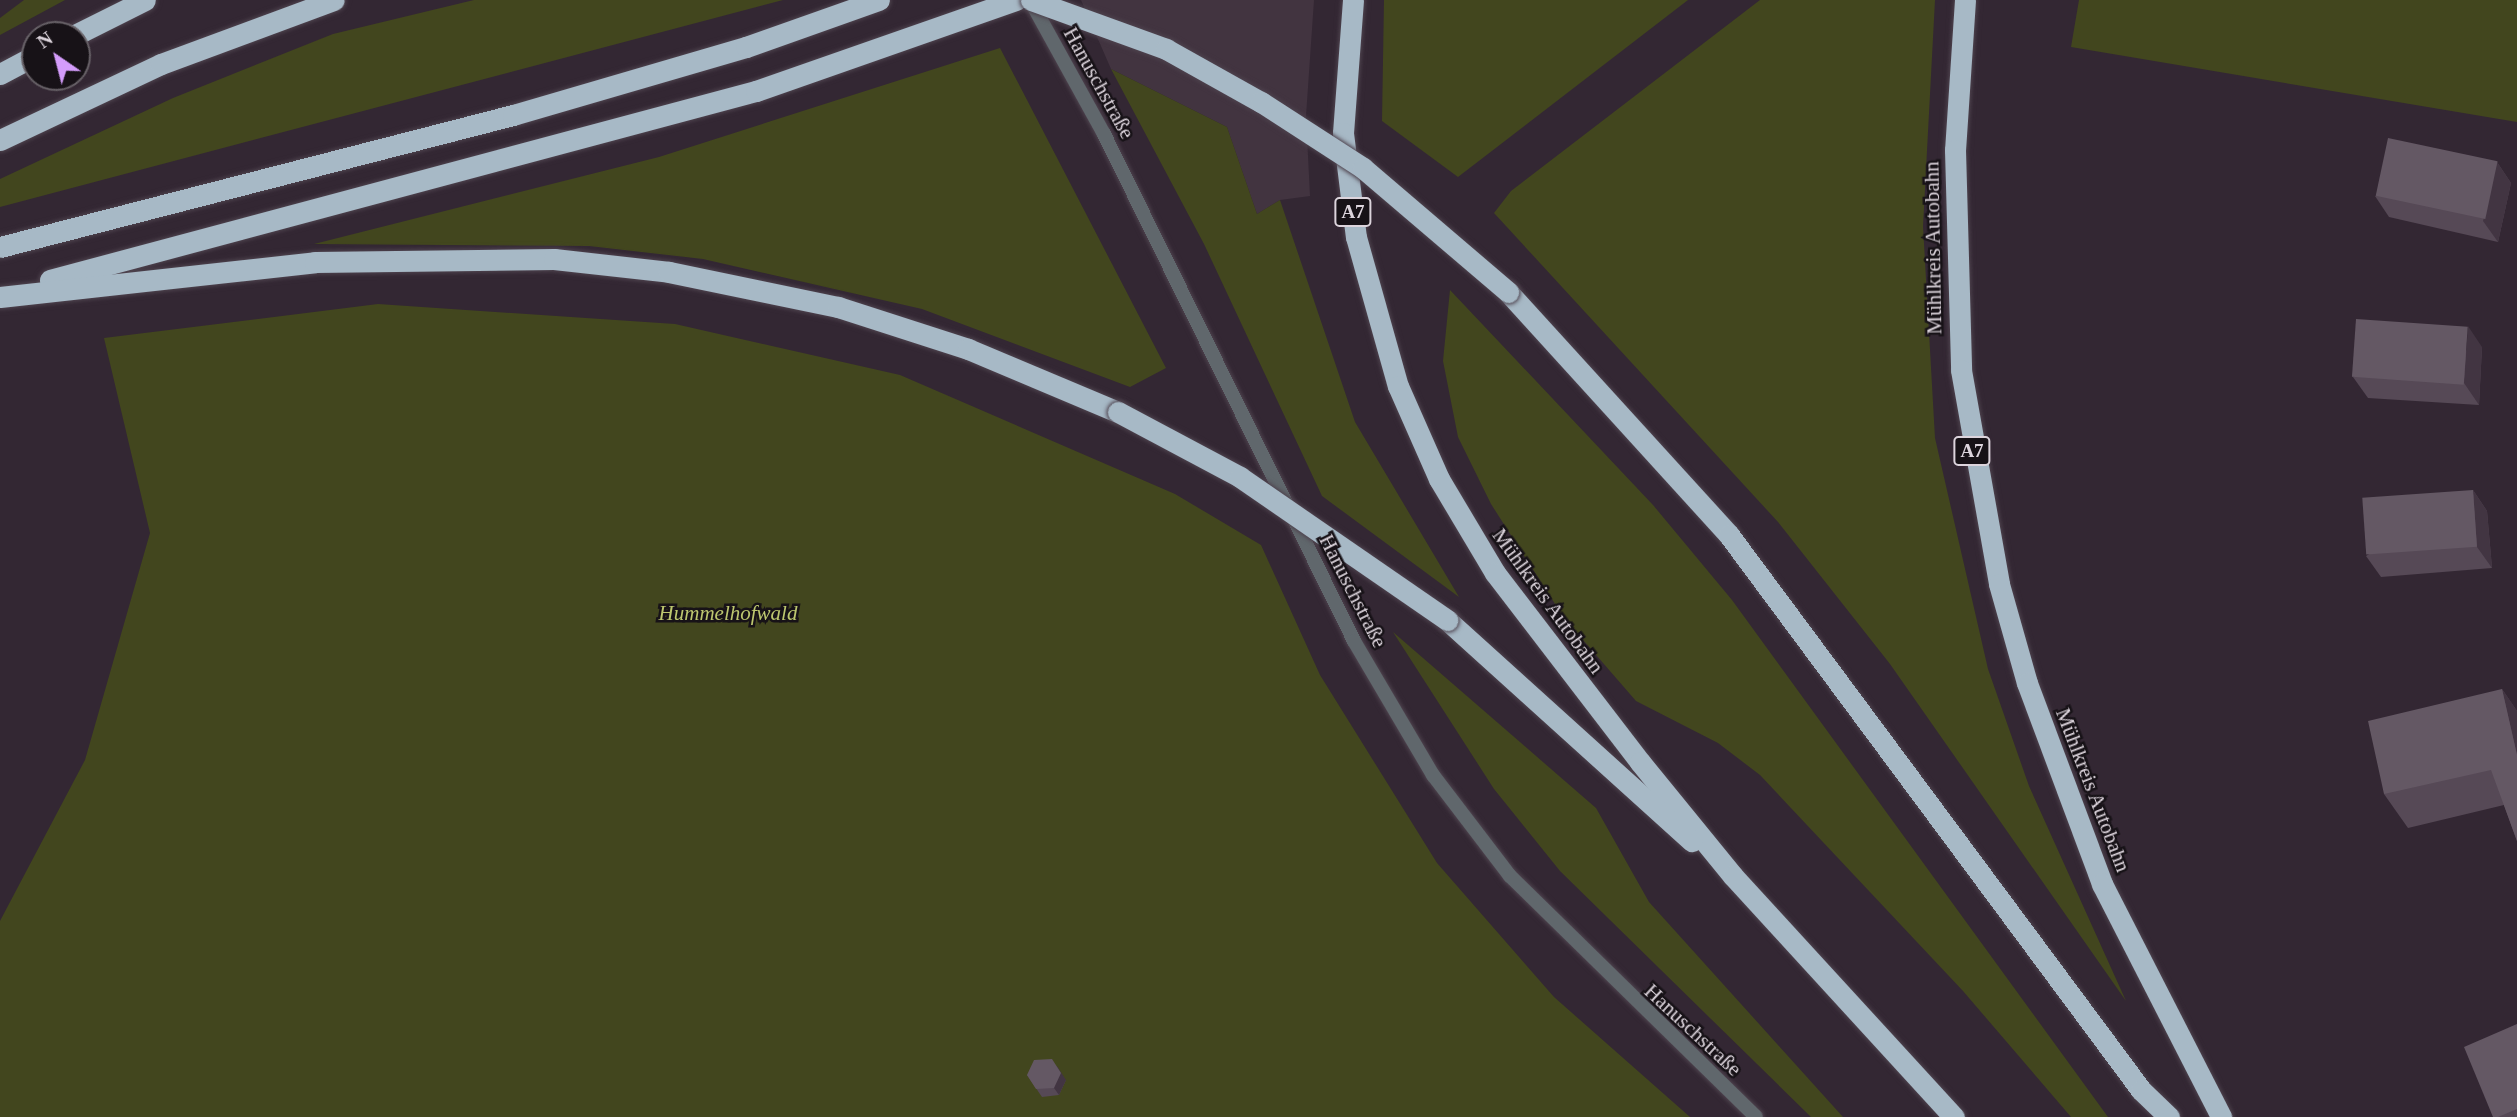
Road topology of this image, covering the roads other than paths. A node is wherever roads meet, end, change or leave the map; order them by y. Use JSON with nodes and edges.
{"nodes":[{"id":1,"x":145,"y":0,"type":"edge"},
{"id":2,"x":334,"y":0,"type":"edge"},
{"id":3,"x":879,"y":0,"type":"edge"},
{"id":4,"x":1016,"y":0,"type":"edge"},
{"id":5,"x":1030,"y":0,"type":"edge"},
{"id":6,"x":1353,"y":0,"type":"edge"},
{"id":7,"x":1965,"y":0,"type":"edge"},
{"id":8,"x":91,"y":27,"type":"edge"},
{"id":9,"x":21,"y":63,"type":"edge"},
{"id":10,"x":0,"y":74,"type":"edge"},
{"id":11,"x":0,"y":141,"type":"edge"},
{"id":12,"x":0,"y":247,"type":"edge"},
{"id":13,"x":0,"y":295,"type":"edge"},
{"id":14,"x":1733,"y":876,"type":"junction"},
{"id":15,"x":1756,"y":1117,"type":"edge"},
{"id":16,"x":1954,"y":1117,"type":"edge"},
{"id":17,"x":2169,"y":1117,"type":"edge"},
{"id":18,"x":2221,"y":1117,"type":"edge"}],
"edges":[{"from":1,"to":8,"type":"highway"},
{"from":2,"to":11,"type":"highway"},
{"from":3,"to":12,"type":"highway"},
{"from":4,"to":13,"type":"highway"},
{"from":5,"to":15,"type":"street","name":"Hanuschstraße"},
{"from":5,"to":17,"type":"highway","bridge":true},
{"from":6,"to":14,"type":"highway","name":"Mühlkreis Autobahn","number":"A7"},
{"from":7,"to":18,"type":"highway","name":"Mühlkreis Autobahn","number":"A7"},
{"from":9,"to":10,"type":"highway"},
{"from":13,"to":14,"type":"highway","bridge":true},
{"from":14,"to":16,"type":"highway","name":"Mühlkreis Autobahn","number":"A7"}]}
